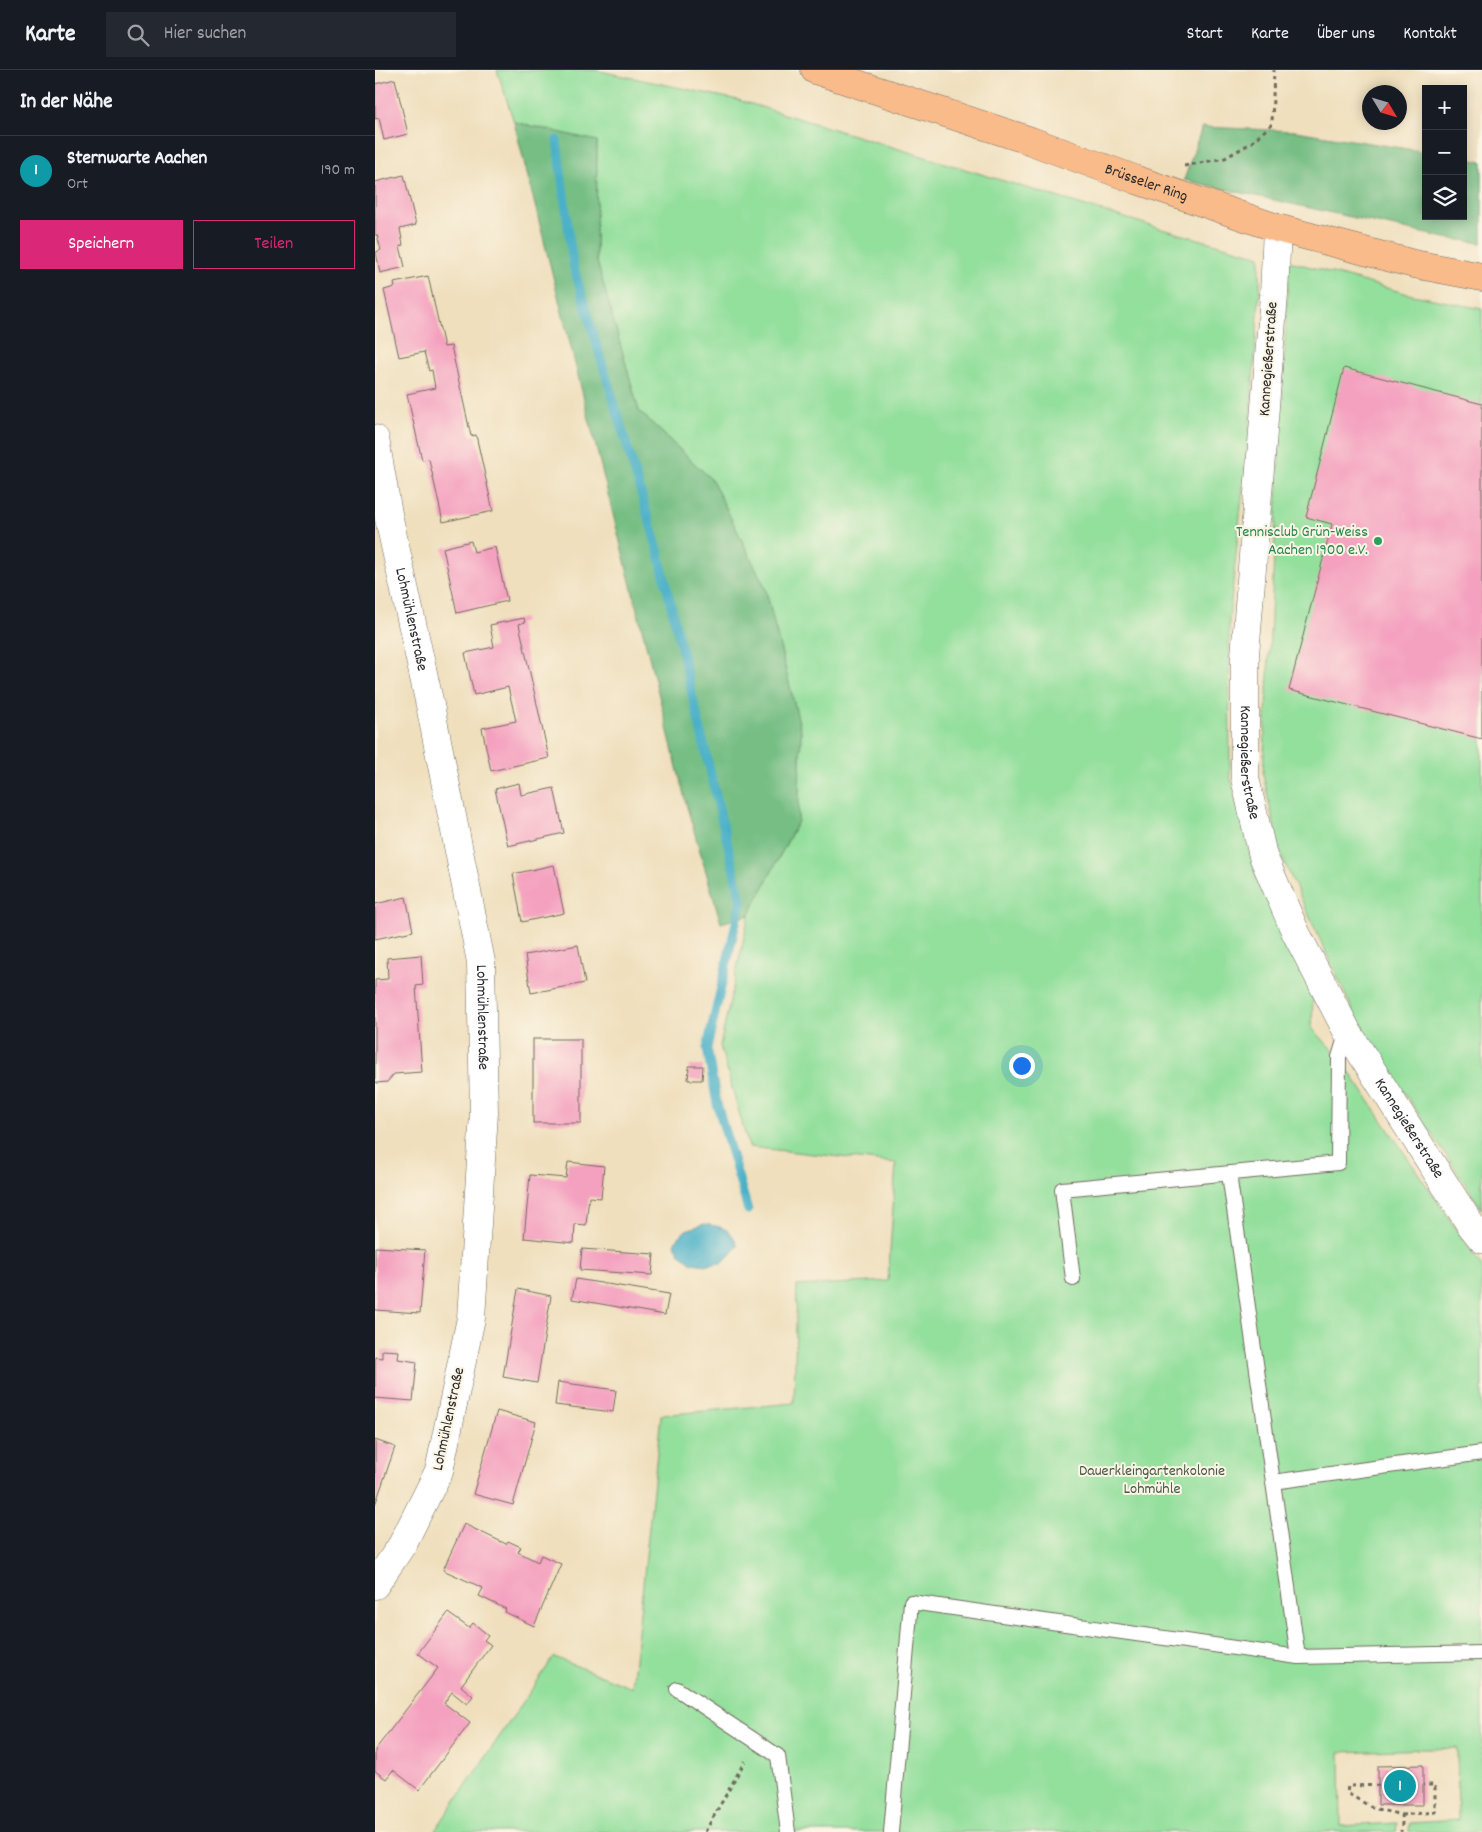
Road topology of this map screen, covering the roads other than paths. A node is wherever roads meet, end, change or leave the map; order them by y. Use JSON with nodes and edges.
{"nodes":[{"id":1,"x":815,"y":70,"type":"edge"},
{"id":2,"x":1277,"y":228,"type":"junction"},
{"id":3,"x":1482,"y":277,"type":"edge"},
{"id":4,"x":375,"y":439,"type":"edge"},
{"id":5,"x":381,"y":515,"type":"edge"},
{"id":6,"x":1347,"y":1031,"type":"junction"},
{"id":7,"x":1229,"y":1174,"type":"junction"},
{"id":8,"x":1482,"y":1239,"type":"edge"},
{"id":9,"x":1073,"y":1279,"type":"dead end"},
{"id":10,"x":1482,"y":1453,"type":"edge"},
{"id":11,"x":1273,"y":1482,"type":"junction"},
{"id":12,"x":375,"y":1585,"type":"edge"},
{"id":13,"x":1482,"y":1652,"type":"edge"},
{"id":14,"x":1298,"y":1657,"type":"junction"},
{"id":15,"x":677,"y":1689,"type":"dead end"},
{"id":16,"x":788,"y":1832,"type":"edge"},
{"id":17,"x":891,"y":1832,"type":"edge"}],
"edges":[{"from":1,"to":2,"type":"main road","name":"Brüsseler Ring"},
{"from":2,"to":3,"type":"main road","name":"Brüsseler Ring"},
{"from":2,"to":6,"type":"street","name":"Kannegießerstraße"},
{"from":4,"to":5,"type":"street","name":"Lohmühlenstraße"},
{"from":5,"to":12,"type":"street","name":"Lohmühlenstraße"},
{"from":6,"to":7,"type":"lane"},
{"from":6,"to":8,"type":"street","name":"Kannegießerstraße"},
{"from":7,"to":9,"type":"lane"},
{"from":7,"to":11,"type":"lane"},
{"from":10,"to":11,"type":"lane"},
{"from":11,"to":14,"type":"lane"},
{"from":13,"to":14,"type":"lane"},
{"from":14,"to":17,"type":"lane"},
{"from":15,"to":16,"type":"lane"}]}
